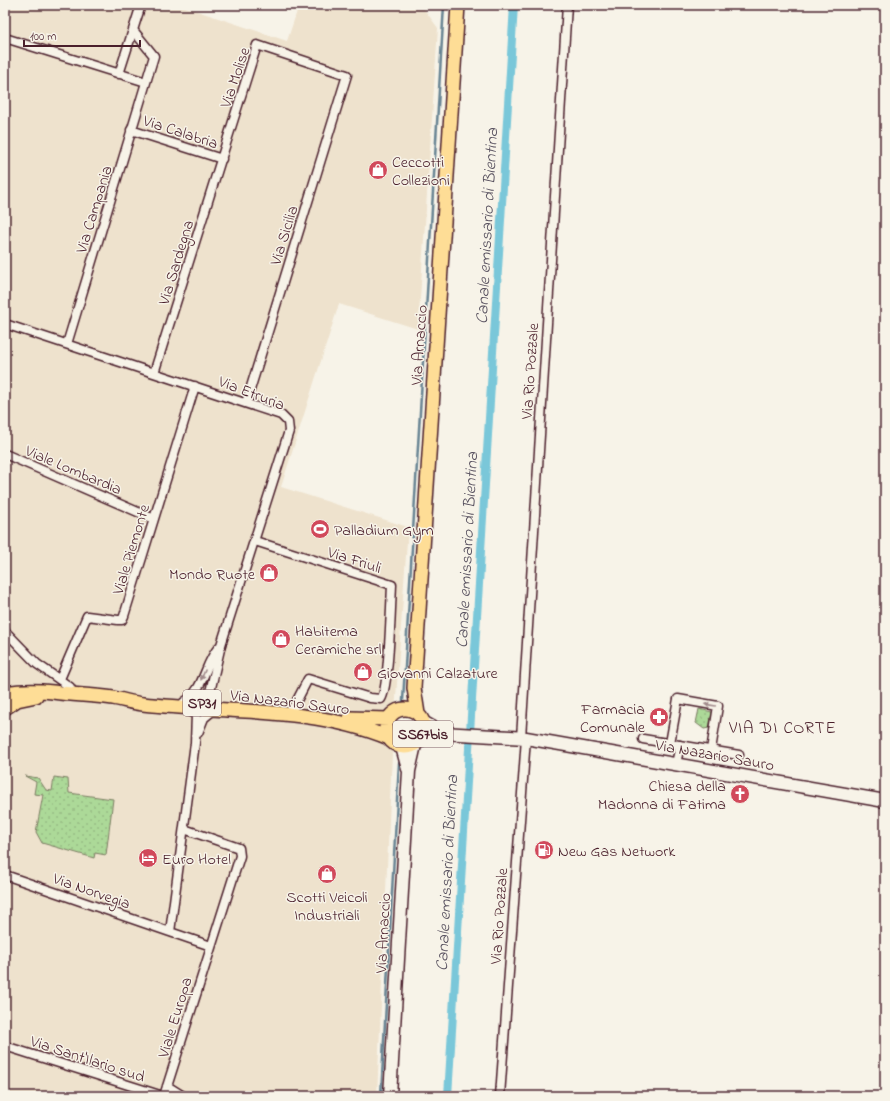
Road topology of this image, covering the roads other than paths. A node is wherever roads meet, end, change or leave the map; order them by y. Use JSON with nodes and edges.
{"nodes":[{"id":1,"x":141,"y":5,"type":"edge"},
{"id":2,"x":458,"y":5,"type":"edge"},
{"id":3,"x":567,"y":5,"type":"edge"},
{"id":4,"x":133,"y":30,"type":"junction"},
{"id":5,"x":5,"y":38,"type":"edge"},
{"id":6,"x":119,"y":74,"type":"junction"},
{"id":7,"x":347,"y":75,"type":"joint"},
{"id":8,"x":146,"y":82,"type":"junction"},
{"id":9,"x":131,"y":130,"type":"junction"},
{"id":10,"x":222,"y":159,"type":"junction"},
{"id":11,"x":5,"y":324,"type":"edge"},
{"id":12,"x":67,"y":344,"type":"junction"},
{"id":13,"x":154,"y":373,"type":"junction"},
{"id":14,"x":195,"y":386,"type":"junction"},
{"id":15,"x":246,"y":403,"type":"junction"},
{"id":16,"x":5,"y":454,"type":"edge"},
{"id":17,"x":154,"y":519,"type":"junction"},
{"id":18,"x":254,"y":541,"type":"junction"},
{"id":19,"x":5,"y":631,"type":"edge"},
{"id":20,"x":221,"y":645,"type":"junction"},
{"id":21,"x":60,"y":679,"type":"junction"},
{"id":22,"x":414,"y":688,"type":"junction"},
{"id":23,"x":53,"y":692,"type":"junction"},
{"id":24,"x":5,"y":693,"type":"edge"},
{"id":25,"x":73,"y":694,"type":"junction"},
{"id":26,"x":113,"y":698,"type":"junction"},
{"id":27,"x":184,"y":702,"type":"junction"},
{"id":28,"x":160,"y":705,"type":"junction"},
{"id":29,"x":215,"y":707,"type":"junction"},
{"id":30,"x":5,"y":708,"type":"edge"},
{"id":31,"x":405,"y":709,"type":"junction"},
{"id":32,"x":292,"y":710,"type":"junction"},
{"id":33,"x":421,"y":718,"type":"junction"},
{"id":34,"x":388,"y":719,"type":"junction"},
{"id":35,"x":446,"y":733,"type":"junction"},
{"id":36,"x":389,"y":738,"type":"junction"},
{"id":37,"x":523,"y":738,"type":"junction"},
{"id":38,"x":643,"y":739,"type":"dead end"},
{"id":39,"x":419,"y":741,"type":"junction"},
{"id":40,"x":195,"y":743,"type":"junction"},
{"id":41,"x":670,"y":743,"type":"junction"},
{"id":42,"x":680,"y":745,"type":"junction"},
{"id":43,"x":402,"y":747,"type":"junction"},
{"id":44,"x":711,"y":750,"type":"junction"},
{"id":45,"x":739,"y":755,"type":"dead end"},
{"id":46,"x":676,"y":764,"type":"junction"},
{"id":47,"x":409,"y":772,"type":"junction"},
{"id":48,"x":885,"y":802,"type":"edge"},
{"id":49,"x":184,"y":828,"type":"junction"},
{"id":50,"x":5,"y":875,"type":"edge"},
{"id":51,"x":170,"y":932,"type":"junction"},
{"id":52,"x":211,"y":946,"type":"junction"},
{"id":53,"x":5,"y":1046,"type":"edge"},
{"id":54,"x":168,"y":1086,"type":"junction"},
{"id":55,"x":164,"y":1096,"type":"edge"},
{"id":56,"x":183,"y":1096,"type":"edge"},
{"id":57,"x":390,"y":1096,"type":"edge"},
{"id":58,"x":500,"y":1096,"type":"edge"}],
"edges":[{"from":1,"to":4,"type":"street"},
{"from":2,"to":22,"type":"main road","name":"Via Arnaccio","number":"SS67bis"},
{"from":3,"to":37,"type":"street","name":"Via Rio Pozzale"},
{"from":4,"to":6,"type":"street"},
{"from":4,"to":8,"type":"street","name":"Via Campania"},
{"from":5,"to":6,"type":"street"},
{"from":6,"to":8,"type":"street"},
{"from":7,"to":10,"type":"street","name":"Via Molise"},
{"from":7,"to":15,"type":"street","name":"Via Sicilia"},
{"from":8,"to":9,"type":"street","name":"Via Campania"},
{"from":9,"to":10,"type":"street","name":"Via Calabria"},
{"from":9,"to":12,"type":"street","name":"Via Campania"},
{"from":10,"to":13,"type":"street","name":"Via Sardegna"},
{"from":11,"to":12,"type":"street","name":"Via Etruria"},
{"from":12,"to":13,"type":"street","name":"Via Etruria"},
{"from":13,"to":14,"type":"street","name":"Via Etruria"},
{"from":14,"to":15,"type":"street","name":"Via Etruria"},
{"from":14,"to":17,"type":"street","name":"Viale Piemonte"},
{"from":15,"to":18,"type":"street","name":"Via Etruria"},
{"from":16,"to":17,"type":"street","name":"Viale Lombardia"},
{"from":17,"to":21,"type":"street","name":"Viale Piemonte"},
{"from":18,"to":20,"type":"street","name":"Via Etruria"},
{"from":18,"to":32,"type":"street","name":"Via Friuli"},
{"from":19,"to":21,"type":"street"},
{"from":20,"to":27,"type":"street","name":"Via Etruria","one_way":true},
{"from":20,"to":29,"type":"street","name":"Via Etruria"},
{"from":21,"to":25,"type":"street"},
{"from":22,"to":31,"type":"main road","name":"Via Arnaccio","number":"SS67bis"},
{"from":22,"to":33,"type":"main road","name":"Via Arnaccio","number":"SS67bis"},
{"from":23,"to":24,"type":"main road","name":"Via Nazario Sauro","number":"SP31"},
{"from":23,"to":25,"type":"main road","name":"Via Nazario Sauro","number":"SP31"},
{"from":23,"to":30,"type":"main road","name":"Via Nazario Sauro"},
{"from":25,"to":26,"type":"main road","name":"Via Nazario Sauro","number":"SP31"},
{"from":26,"to":27,"type":"main road","name":"Via Nazario Sauro","number":"SP31"},
{"from":26,"to":28,"type":"main road","name":"Via Nazario Sauro","number":"SP31"},
{"from":27,"to":29,"type":"main road","name":"Via Nazario Sauro","number":"SP31"},
{"from":28,"to":29,"type":"main road","name":"Via Nazario Sauro","number":"SP31"},
{"from":28,"to":40,"type":"street"},
{"from":29,"to":32,"type":"main road","name":"Via Nazario Sauro","number":"SP31"},
{"from":29,"to":36,"type":"main road","name":"Via Nazario Sauro","number":"SP31"},
{"from":29,"to":40,"type":"street"},
{"from":31,"to":33,"type":"main road","number":"SS67bis"},
{"from":31,"to":34,"type":"main road","number":"SS67bis"},
{"from":32,"to":34,"type":"main road","name":"Via Nazario Sauro","number":"SP31"},
{"from":33,"to":35,"type":"main road","name":"Via Nazario Sauro"},
{"from":33,"to":39,"type":"main road","number":"SS67bis"},
{"from":34,"to":36,"type":"main road","number":"SS67bis"},
{"from":35,"to":37,"type":"main road","name":"Via Nazario Sauro"},
{"from":35,"to":39,"type":"main road","name":"Via Nazario Sauro"},
{"from":36,"to":43,"type":"main road","number":"SS67bis"},
{"from":37,"to":46,"type":"main road","name":"Via Nazario Sauro"},
{"from":37,"to":58,"type":"street","name":"Via Rio Pozzale"},
{"from":38,"to":41,"type":"street"},
{"from":39,"to":43,"type":"main road","number":"SS67bis"},
{"from":39,"to":47,"type":"main road","name":"Via Arnaccio","number":"SS67bis"},
{"from":40,"to":49,"type":"street"},
{"from":41,"to":42,"type":"street"},
{"from":44,"to":41,"type":"street","one_way":true},
{"from":42,"to":44,"type":"street"},
{"from":42,"to":46,"type":"street"},
{"from":43,"to":47,"type":"main road","name":"Via Arnaccio","number":"SS67bis"},
{"from":44,"to":45,"type":"street"},
{"from":46,"to":48,"type":"main road","name":"Via Nazario Sauro"},
{"from":47,"to":57,"type":"main road","name":"Via Arnaccio","number":"SS67bis"},
{"from":49,"to":51,"type":"street"},
{"from":49,"to":52,"type":"street","name":"Viale Europa"},
{"from":50,"to":51,"type":"street","name":"Via Norvegia"},
{"from":51,"to":52,"type":"street"},
{"from":52,"to":54,"type":"street","name":"Viale Europa"},
{"from":53,"to":55,"type":"street","name":"Via Sant'Ilario sud"},
{"from":54,"to":55,"type":"street","name":"Viale Europa"},
{"from":54,"to":56,"type":"street"}]}
